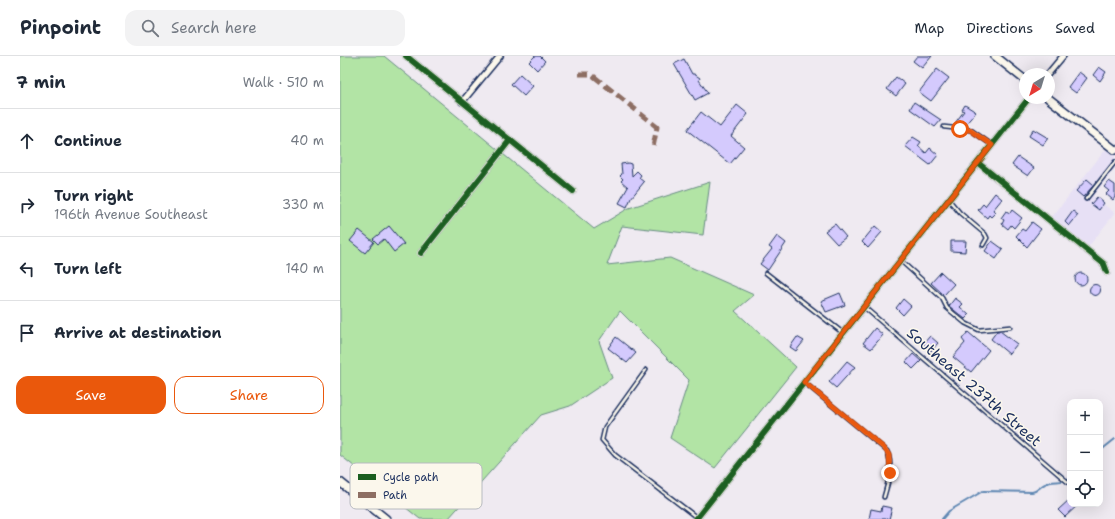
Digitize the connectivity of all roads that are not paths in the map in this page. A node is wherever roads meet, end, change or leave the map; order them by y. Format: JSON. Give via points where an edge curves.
{"nodes":[{"id":1,"x":406,"y":56,"type":"edge"},
{"id":2,"x":500,"y":56,"type":"edge"},
{"id":3,"x":995,"y":56,"type":"edge"},
{"id":4,"x":1063,"y":56,"type":"edge"},
{"id":5,"x":1053,"y":68,"type":"edge"},
{"id":6,"x":1019,"y":75,"type":"edge"},
{"id":7,"x":462,"y":102,"type":"junction"},
{"id":8,"x":1055,"y":103,"type":"edge"},
{"id":9,"x":1024,"y":104,"type":"edge"},
{"id":10,"x":944,"y":127,"type":"dead end"},
{"id":11,"x":510,"y":140,"type":"junction"},
{"id":12,"x":992,"y":145,"type":"junction"},
{"id":13,"x":1115,"y":150,"type":"edge"},
{"id":14,"x":1115,"y":162,"type":"edge"},
{"id":15,"x":978,"y":163,"type":"junction"},
{"id":16,"x":573,"y":191,"type":"dead end"},
{"id":17,"x":949,"y":199,"type":"junction"},
{"id":18,"x":1086,"y":199,"type":"dead end"},
{"id":19,"x":983,"y":245,"type":"dead end"},
{"id":20,"x":421,"y":252,"type":"dead end"},
{"id":21,"x":900,"y":261,"type":"junction"},
{"id":22,"x":1107,"y":272,"type":"dead end"},
{"id":23,"x":766,"y":273,"type":"dead end"},
{"id":24,"x":864,"y":307,"type":"junction"},
{"id":25,"x":1010,"y":327,"type":"dead end"},
{"id":26,"x":843,"y":333,"type":"junction"},
{"id":27,"x":646,"y":370,"type":"dead end"},
{"id":28,"x":804,"y":382,"type":"junction"},
{"id":29,"x":1067,"y":481,"type":"edge"},
{"id":30,"x":340,"y":482,"type":"edge"},
{"id":31,"x":350,"y":490,"type":"edge"},
{"id":32,"x":884,"y":497,"type":"dead end"},
{"id":33,"x":374,"y":509,"type":"edge"},
{"id":34,"x":696,"y":518,"type":"edge"},
{"id":35,"x":386,"y":519,"type":"edge"}],
"edges":[{"from":1,"to":7,"type":"street"},
{"from":2,"to":7,"type":"street"},
{"from":3,"to":6,"type":"main road"},
{"from":4,"to":5,"type":"street"},
{"from":7,"to":11,"type":"street"},
{"from":8,"to":13,"type":"main road"},
{"from":9,"to":12,"type":"street"},
{"from":10,"to":12,"type":"lane","via":[[970,130]]},
{"from":11,"to":16,"type":"street"},
{"from":11,"to":20,"type":"street"},
{"from":12,"to":15,"type":"street"},
{"from":14,"to":18,"type":"lane"},
{"from":15,"to":17,"type":"street"},
{"from":15,"to":22,"type":"street","via":[[1104,264]]},
{"from":17,"to":19,"type":"lane","via":[[987,238]]},
{"from":17,"to":21,"type":"street"},
{"from":21,"to":24,"type":"street"},
{"from":21,"to":25,"type":"lane","via":[[942,298],[948,308],[965,323],[979,330]]},
{"from":23,"to":26,"type":"lane"},
{"from":24,"to":26,"type":"street"},
{"from":24,"to":29,"type":"lane","name":"Southeast 237th Street"},
{"from":26,"to":28,"type":"street"},
{"from":27,"to":34,"type":"lane","via":[[604,427],[602,440],[615,455]]},
{"from":28,"to":32,"type":"lane","via":[[887,451],[890,473]]},
{"from":28,"to":34,"type":"street"},
{"from":30,"to":31,"type":"main road"},
{"from":33,"to":35,"type":"main road"}]}
